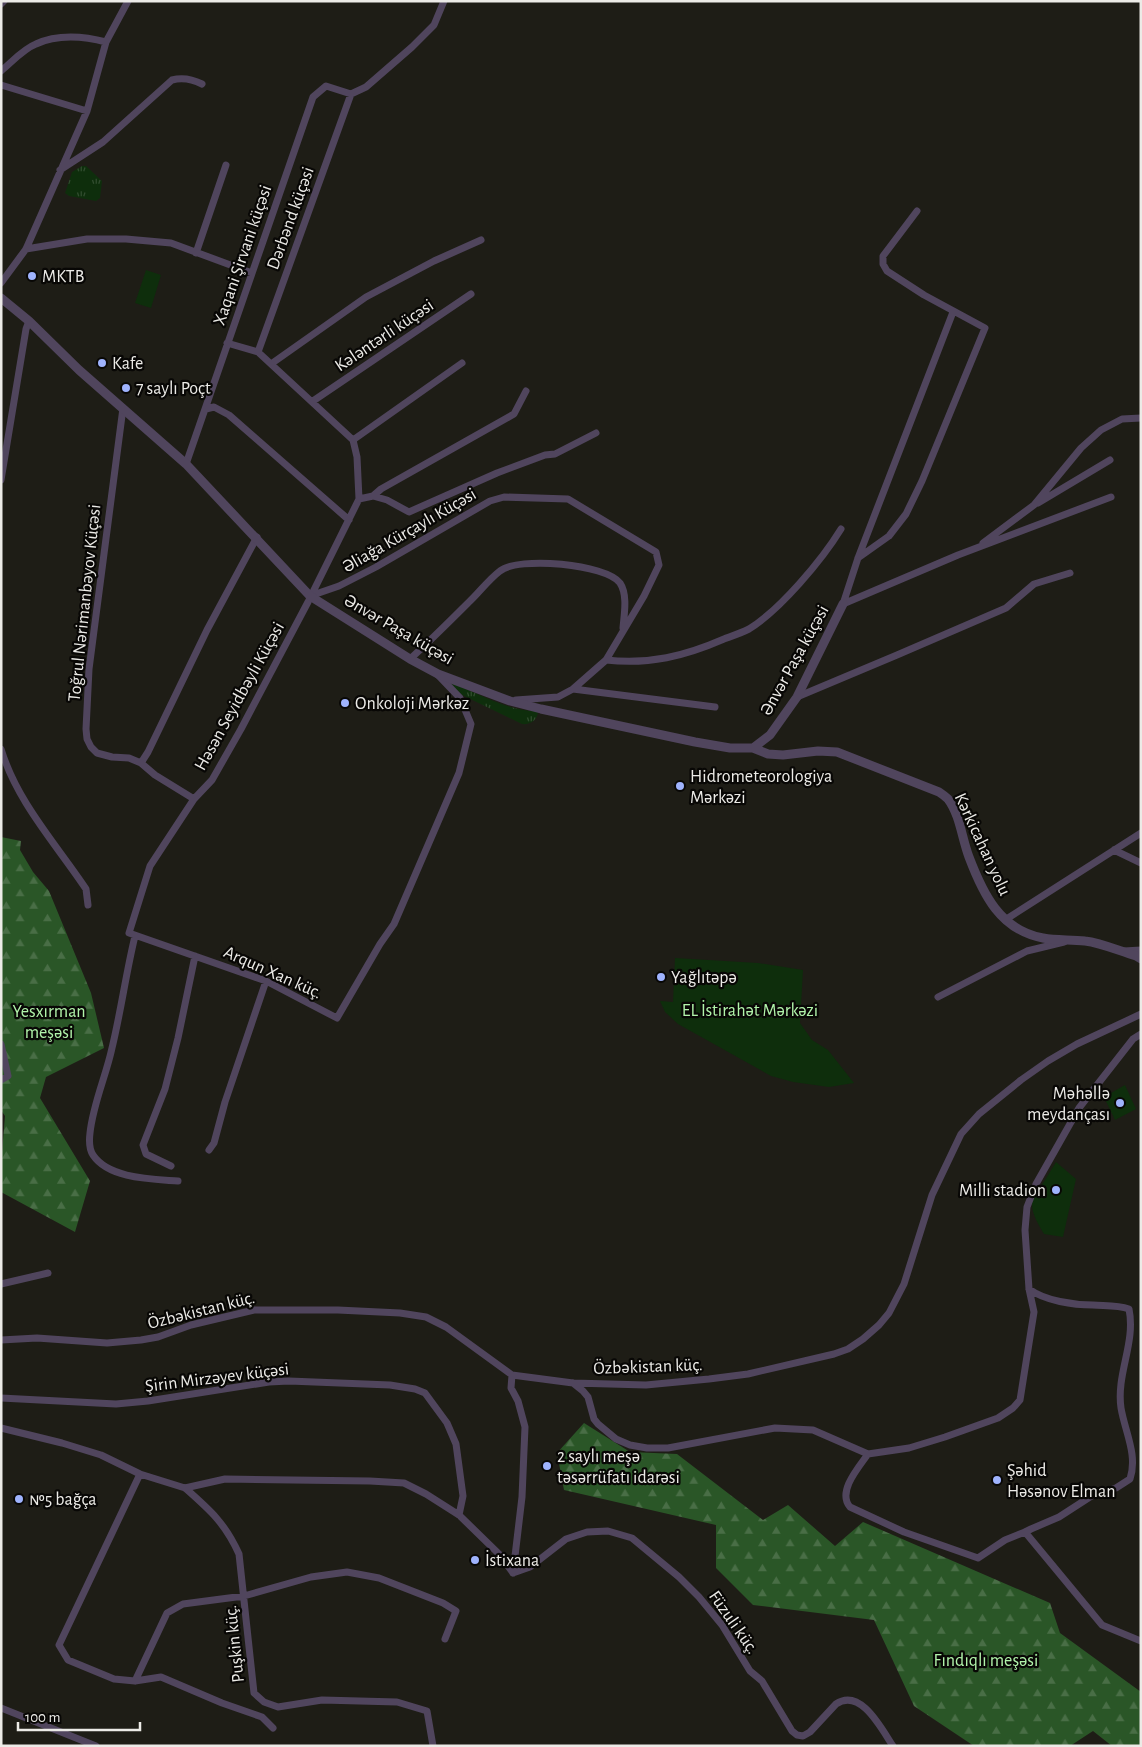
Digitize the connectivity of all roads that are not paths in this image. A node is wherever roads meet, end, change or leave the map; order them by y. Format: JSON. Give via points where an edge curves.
{"nodes":[{"id":1,"x":4,"y":1,"type":"edge"},
{"id":2,"x":128,"y":1,"type":"edge"},
{"id":3,"x":444,"y":1,"type":"edge"},
{"id":4,"x":1,"y":4,"type":"edge"},
{"id":5,"x":106,"y":42,"type":"junction"},
{"id":6,"x":1,"y":71,"type":"edge"},
{"id":7,"x":1,"y":84,"type":"edge"},
{"id":8,"x":202,"y":84,"type":"dead end"},
{"id":9,"x":351,"y":94,"type":"junction"},
{"id":10,"x":87,"y":111,"type":"junction"},
{"id":11,"x":226,"y":165,"type":"dead end"},
{"id":12,"x":60,"y":171,"type":"junction"},
{"id":13,"x":917,"y":211,"type":"dead end"},
{"id":14,"x":481,"y":240,"type":"dead end"},
{"id":15,"x":26,"y":249,"type":"junction"},
{"id":16,"x":196,"y":253,"type":"junction"},
{"id":17,"x":252,"y":273,"type":"junction"},
{"id":18,"x":1,"y":283,"type":"edge"},
{"id":19,"x":471,"y":294,"type":"dead end"},
{"id":20,"x":1,"y":298,"type":"edge"},
{"id":21,"x":953,"y":312,"type":"junction"},
{"id":22,"x":29,"y":321,"type":"junction"},
{"id":23,"x":228,"y":344,"type":"junction"},
{"id":24,"x":258,"y":352,"type":"junction"},
{"id":25,"x":462,"y":363,"type":"dead end"},
{"id":26,"x":271,"y":364,"type":"junction"},
{"id":27,"x":526,"y":391,"type":"dead end"},
{"id":28,"x":313,"y":401,"type":"junction"},
{"id":29,"x":123,"y":408,"type":"junction"},
{"id":30,"x":206,"y":409,"type":"junction"},
{"id":31,"x":1141,"y":418,"type":"edge"},
{"id":32,"x":596,"y":433,"type":"dead end"},
{"id":33,"x":353,"y":440,"type":"junction"},
{"id":34,"x":1110,"y":460,"type":"dead end"},
{"id":35,"x":186,"y":464,"type":"junction"},
{"id":36,"x":1,"y":480,"type":"edge"},
{"id":37,"x":373,"y":496,"type":"junction"},
{"id":38,"x":1111,"y":497,"type":"dead end"},
{"id":39,"x":359,"y":499,"type":"junction"},
{"id":40,"x":1034,"y":505,"type":"junction"},
{"id":41,"x":349,"y":520,"type":"junction"},
{"id":42,"x":841,"y":529,"type":"dead end"},
{"id":43,"x":257,"y":537,"type":"junction"},
{"id":44,"x":976,"y":548,"type":"junction"},
{"id":45,"x":858,"y":558,"type":"junction"},
{"id":46,"x":1070,"y":573,"type":"dead end"},
{"id":47,"x":310,"y":596,"type":"junction"},
{"id":48,"x":843,"y":604,"type":"junction"},
{"id":49,"x":623,"y":630,"type":"junction"},
{"id":50,"x":410,"y":659,"type":"junction"},
{"id":51,"x":606,"y":660,"type":"junction"},
{"id":52,"x":438,"y":674,"type":"junction"},
{"id":53,"x":573,"y":689,"type":"junction"},
{"id":54,"x":797,"y":696,"type":"junction"},
{"id":55,"x":510,"y":701,"type":"junction"},
{"id":56,"x":715,"y":707,"type":"dead end"},
{"id":57,"x":753,"y":748,"type":"junction"},
{"id":58,"x":1,"y":749,"type":"edge"},
{"id":59,"x":141,"y":762,"type":"junction"},
{"id":60,"x":194,"y":799,"type":"junction"},
{"id":61,"x":1141,"y":833,"type":"edge"},
{"id":62,"x":1114,"y":850,"type":"junction"},
{"id":63,"x":1141,"y":863,"type":"edge"},
{"id":64,"x":88,"y":905,"type":"dead end"},
{"id":65,"x":1005,"y":920,"type":"junction"},
{"id":66,"x":135,"y":936,"type":"junction"},
{"id":67,"x":1069,"y":941,"type":"junction"},
{"id":68,"x":1141,"y":950,"type":"edge"},
{"id":69,"x":1120,"y":951,"type":"junction"},
{"id":70,"x":195,"y":956,"type":"junction"},
{"id":71,"x":1141,"y":959,"type":"edge"},
{"id":72,"x":266,"y":981,"type":"junction"},
{"id":73,"x":938,"y":997,"type":"dead end"},
{"id":74,"x":1141,"y":1014,"type":"edge"},
{"id":75,"x":1141,"y":1034,"type":"edge"},
{"id":76,"x":1,"y":1044,"type":"edge"},
{"id":77,"x":1,"y":1080,"type":"edge"},
{"id":78,"x":209,"y":1150,"type":"dead end"},
{"id":79,"x":171,"y":1166,"type":"dead end"},
{"id":80,"x":178,"y":1180,"type":"dead end"},
{"id":81,"x":48,"y":1273,"type":"dead end"},
{"id":82,"x":1,"y":1284,"type":"edge"},
{"id":83,"x":1029,"y":1289,"type":"junction"},
{"id":84,"x":1,"y":1340,"type":"edge"},
{"id":85,"x":512,"y":1375,"type":"junction"},
{"id":86,"x":573,"y":1383,"type":"junction"},
{"id":87,"x":1,"y":1398,"type":"edge"},
{"id":88,"x":1,"y":1428,"type":"edge"},
{"id":89,"x":868,"y":1454,"type":"junction"},
{"id":90,"x":140,"y":1474,"type":"junction"},
{"id":91,"x":185,"y":1488,"type":"junction"},
{"id":92,"x":459,"y":1515,"type":"junction"},
{"id":93,"x":1026,"y":1532,"type":"junction"},
{"id":94,"x":514,"y":1573,"type":"junction"},
{"id":95,"x":244,"y":1596,"type":"junction"},
{"id":96,"x":445,"y":1639,"type":"dead end"},
{"id":97,"x":1141,"y":1641,"type":"edge"},
{"id":98,"x":135,"y":1681,"type":"junction"},
{"id":99,"x":3,"y":1710,"type":"edge"},
{"id":100,"x":273,"y":1728,"type":"dead end"},
{"id":101,"x":96,"y":1746,"type":"edge"},
{"id":102,"x":433,"y":1746,"type":"edge"},
{"id":103,"x":893,"y":1746,"type":"edge"}],
"edges":[{"from":1,"to":4,"type":"street"},
{"from":2,"to":5,"type":"street"},
{"from":3,"to":9,"type":"street","via":[[434,25],[412,47],[366,88]]},
{"from":5,"to":6,"type":"street","via":[[53,38],[35,44]]},
{"from":5,"to":10,"type":"street"},
{"from":7,"to":10,"type":"street"},
{"from":8,"to":12,"type":"street","via":[[192,79],[172,80],[103,142]]},
{"from":9,"to":17,"type":"street","name":"Xaqani Şirvani küçəsi","via":[[326,86],[313,97]]},
{"from":9,"to":24,"type":"street","name":"Dərbənd küçəsi"},
{"from":10,"to":12,"type":"street"},
{"from":11,"to":16,"type":"street"},
{"from":12,"to":15,"type":"street"},
{"from":13,"to":21,"type":"street","via":[[883,256],[883,264],[887,271]]},
{"from":14,"to":26,"type":"street","via":[[366,298]]},
{"from":15,"to":16,"type":"street","via":[[87,239],[126,239],[171,243]]},
{"from":15,"to":18,"type":"street"},
{"from":16,"to":17,"type":"street"},
{"from":17,"to":23,"type":"street","name":"Xaqani Şirvani küçəsi"},
{"from":19,"to":28,"type":"street","name":"Kələntərli küçəsi"},
{"from":20,"to":22,"type":"street","name":"Ənvər Paşa küçəsi"},
{"from":21,"to":45,"type":"street"},
{"from":21,"to":45,"type":"street","via":[[985,328],[906,514],[889,536]]},
{"from":22,"to":29,"type":"street","name":"Ənvər Paşa küçəsi"},
{"from":22,"to":36,"type":"street"},
{"from":23,"to":24,"type":"street"},
{"from":23,"to":30,"type":"street","name":"Xaqani Şirvani küçəsi"},
{"from":24,"to":26,"type":"street"},
{"from":25,"to":33,"type":"street"},
{"from":26,"to":28,"type":"street"},
{"from":27,"to":37,"type":"street","via":[[514,414]]},
{"from":28,"to":33,"type":"street"},
{"from":29,"to":35,"type":"street","name":"Ənvər Paşa küçəsi"},
{"from":29,"to":59,"type":"street","name":"Toğrul Nərimanbəyov Küçəsi","via":[[89,668],[86,729],[87,739],[97,753]]},
{"from":30,"to":35,"type":"street","name":"Xaqani Şirvani küçəsi"},
{"from":30,"to":41,"type":"street","via":[[214,407],[230,415]]},
{"from":31,"to":40,"type":"street","via":[[1122,419],[1101,430],[1081,448]]},
{"from":32,"to":37,"type":"street","via":[[555,454],[497,473],[409,512]]},
{"from":33,"to":39,"type":"street"},
{"from":34,"to":40,"type":"street"},
{"from":35,"to":43,"type":"street","name":"Ənvər Paşa küçəsi"},
{"from":37,"to":39,"type":"street"},
{"from":38,"to":44,"type":"street"},
{"from":39,"to":41,"type":"street","name":"Həsən Seyidbəyli Küçəsi"},
{"from":40,"to":44,"type":"street"},
{"from":41,"to":47,"type":"street","name":"Həsən Seyidbəyli Küçəsi"},
{"from":42,"to":51,"type":"street","via":[[785,599],[748,629],[682,656],[642,662]]},
{"from":43,"to":47,"type":"street","name":"Ənvər Paşa küçəsi"},
{"from":43,"to":59,"type":"street"},
{"from":44,"to":48,"type":"street"},
{"from":45,"to":48,"type":"street"},
{"from":46,"to":54,"type":"street","via":[[1034,584],[1006,608]]},
{"from":47,"to":49,"type":"street","name":"Əliağa Kürçaylı Küçəsi","via":[[339,586],[490,501],[504,497],[568,499],[656,552],[659,565]]},
{"from":47,"to":50,"type":"street","name":"Ənvər Paşa küçəsi"},
{"from":47,"to":60,"type":"street","name":"Həsən Seyidbəyli Küçəsi","via":[[212,780]]},
{"from":48,"to":54,"type":"street","name":"Ənvər Paşa küçəsi"},
{"from":49,"to":50,"type":"street","via":[[624,591],[614,578],[588,568],[522,564],[501,570]]},
{"from":49,"to":51,"type":"street","name":"Əliağa Kürçaylı Küçəsi"},
{"from":50,"to":52,"type":"street","name":"Ənvər Paşa küçəsi"},
{"from":51,"to":53,"type":"street","name":"Əliağa Kürçaylı Küçəsi"},
{"from":52,"to":55,"type":"street","name":"Ənvər Paşa küçəsi"},
{"from":52,"to":72,"type":"street","name":"Arqun Xan küç.","via":[[460,698],[471,724],[459,773],[394,924],[337,1018]]},
{"from":53,"to":55,"type":"street","via":[[558,696]]},
{"from":53,"to":56,"type":"street"},
{"from":54,"to":57,"type":"street","name":"Ənvər Paşa küçəsi","via":[[770,735]]},
{"from":55,"to":57,"type":"street","name":"Ənvər Paşa küçəsi","via":[[695,742]]},
{"from":57,"to":65,"type":"street","name":"Kərkicahan yolu","via":[[768,754],[784,755],[818,750],[837,752],[939,792],[948,800],[955,814],[976,876]]},
{"from":58,"to":64,"type":"street","via":[[12,779],[86,889]]},
{"from":59,"to":60,"type":"street","name":"Toğrul Nərimanbəyov Küçəsi","via":[[155,775]]},
{"from":60,"to":66,"type":"street","name":"Həsən Seyidbəyli Küçəsi","via":[[150,866],[129,933]]},
{"from":61,"to":62,"type":"street"},
{"from":62,"to":63,"type":"street"},
{"from":62,"to":65,"type":"street"},
{"from":65,"to":67,"type":"street","name":"Kərkicahan yolu","via":[[1018,930],[1042,938]]},
{"from":66,"to":70,"type":"street"},
{"from":66,"to":80,"type":"street","via":[[89,1148],[98,1162],[114,1172],[149,1179]]},
{"from":67,"to":69,"type":"street","name":"Kərkicahan yolu","via":[[1097,943]]},
{"from":67,"to":73,"type":"street","via":[[1027,950]]},
{"from":68,"to":69,"type":"street"},
{"from":69,"to":71,"type":"street","name":"Kərkicahan yolu"},
{"from":70,"to":72,"type":"street","name":"Arqun Xan küç."},
{"from":70,"to":79,"type":"street","via":[[165,1090],[143,1145],[146,1154]]},
{"from":72,"to":78,"type":"street","via":[[214,1143]]},
{"from":74,"to":86,"type":"street","name":"Özbəkistan küç.","via":[[1048,1061],[979,1114],[961,1134],[932,1195],[904,1284],[889,1313],[848,1349],[728,1377],[646,1384]]},
{"from":75,"to":83,"type":"street","via":[[1133,1039],[1079,1108],[1036,1184],[1027,1207],[1024,1230]]},
{"from":76,"to":77,"type":"street","via":[[8,1076]]},
{"from":81,"to":82,"type":"street"},
{"from":83,"to":89,"type":"street","via":[[1034,1312],[1020,1400],[1013,1408],[998,1418],[945,1437],[909,1448]]},
{"from":83,"to":93,"type":"street","via":[[1037,1295],[1075,1304],[1129,1309],[1131,1336],[1120,1395],[1134,1467],[1130,1479],[1116,1488],[1093,1495],[1059,1517]]},
{"from":84,"to":85,"type":"street","name":"Özbəkistan küç.","via":[[37,1338],[107,1343],[141,1340],[254,1310],[400,1313],[435,1321]]},
{"from":85,"to":86,"type":"street","name":"Özbəkistan küç."},
{"from":85,"to":94,"type":"street","via":[[511,1388],[526,1427]]},
{"from":86,"to":89,"type":"street","via":[[588,1396],[598,1424],[616,1439],[630,1445],[668,1448],[776,1428],[813,1430]]},
{"from":87,"to":92,"type":"street","name":"Şirin Mirzəyev küçəsi","via":[[116,1404],[289,1381],[415,1389],[434,1404],[456,1444],[463,1496]]},
{"from":88,"to":90,"type":"street","via":[[101,1455]]},
{"from":89,"to":93,"type":"street","via":[[856,1470],[845,1495],[845,1502],[861,1513],[978,1558],[1004,1540]]},
{"from":90,"to":91,"type":"street"},
{"from":90,"to":98,"type":"street","via":[[59,1645],[68,1660],[114,1680]]},
{"from":91,"to":92,"type":"street","via":[[225,1479],[404,1483]]},
{"from":91,"to":95,"type":"street","name":"Puşkin küç.","via":[[221,1522],[229,1534],[239,1554]]},
{"from":92,"to":94,"type":"street"},
{"from":93,"to":97,"type":"street","via":[[1102,1625]]},
{"from":94,"to":103,"type":"street","name":"Füzuli küç.","via":[[530,1567],[566,1539],[587,1532],[608,1531],[632,1538],[699,1597],[722,1625],[750,1671],[762,1681],[797,1735],[810,1732],[836,1704],[846,1700],[873,1714]]},
{"from":95,"to":96,"type":"street","via":[[311,1577],[347,1572],[379,1578],[456,1611]]},
{"from":95,"to":98,"type":"street","via":[[183,1604],[167,1613]]},
{"from":95,"to":102,"type":"street","name":"Puşkin küç.","via":[[254,1693],[264,1702],[278,1707],[322,1700],[398,1702],[428,1711]]},
{"from":98,"to":100,"type":"street","via":[[160,1677],[262,1717]]},
{"from":99,"to":101,"type":"street"}]}
